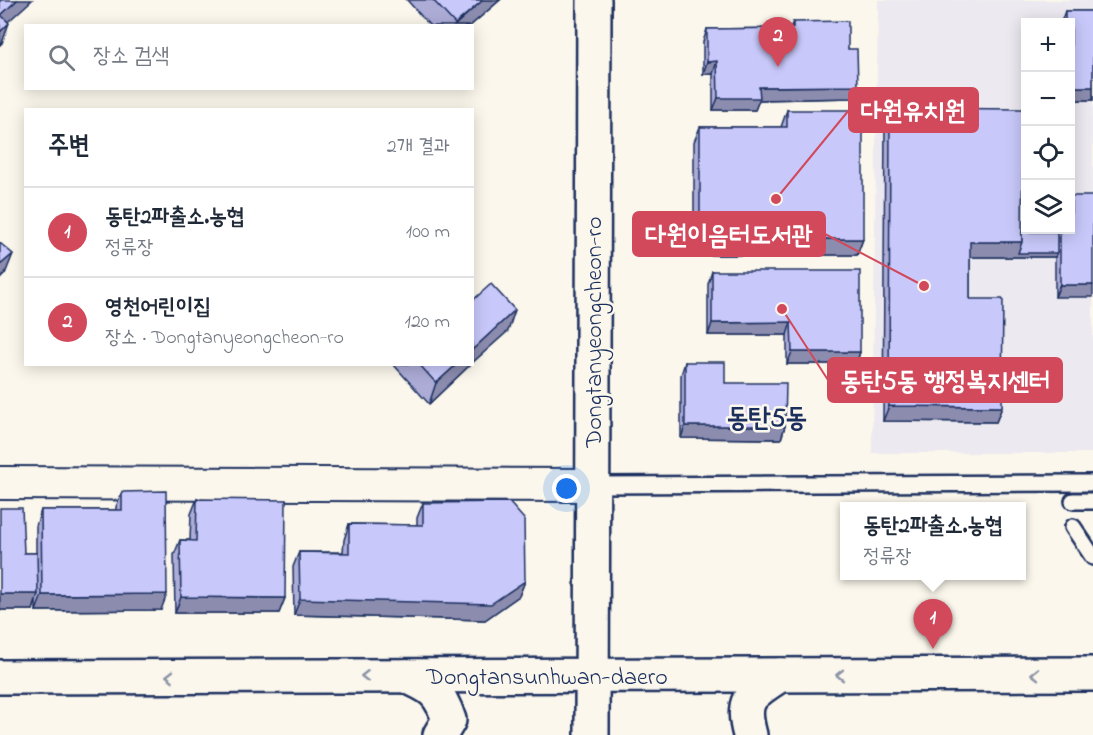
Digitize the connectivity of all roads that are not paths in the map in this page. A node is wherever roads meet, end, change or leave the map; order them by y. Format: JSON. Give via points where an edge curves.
{"nodes":[{"id":1,"x":594,"y":0,"type":"edge"},
{"id":2,"x":0,"y":483,"type":"edge"},
{"id":3,"x":1093,"y":483,"type":"edge"},
{"id":4,"x":592,"y":485,"type":"junction"},
{"id":5,"x":1073,"y":501,"type":"dead end"},
{"id":6,"x":1093,"y":501,"type":"edge"},
{"id":7,"x":1073,"y":527,"type":"dead end"},
{"id":8,"x":1093,"y":557,"type":"edge"},
{"id":9,"x":1093,"y":674,"type":"edge"},
{"id":10,"x":592,"y":675,"type":"junction"},
{"id":11,"x":780,"y":675,"type":"junction"},
{"id":12,"x":406,"y":676,"type":"junction"},
{"id":13,"x":0,"y":677,"type":"edge"},
{"id":14,"x":440,"y":735,"type":"edge"},
{"id":15,"x":592,"y":735,"type":"edge"},
{"id":16,"x":750,"y":735,"type":"edge"}],
"edges":[{"from":1,"to":4,"type":"street","name":"Dongtanyeongcheon-ro"},
{"from":2,"to":4,"type":"street"},
{"from":3,"to":4,"type":"lane"},
{"from":4,"to":10,"type":"street","name":"Dongtanyeongcheon-ro"},
{"from":5,"to":6,"type":"lane"},
{"from":7,"to":8,"type":"lane"},
{"from":9,"to":11,"type":"street","name":"Dongtansunhwan-daero","one_way":true},
{"from":10,"to":11,"type":"street","name":"Dongtansunhwan-daero"},
{"from":10,"to":12,"type":"street","name":"Dongtansunhwan-daero"},
{"from":10,"to":15,"type":"street","name":"Dongtanyeongcheon-ro"},
{"from":11,"to":16,"type":"street","via":[[752,694],[745,715]]},
{"from":12,"to":13,"type":"street","name":"Dongtansunhwan-daero","one_way":true},
{"from":12,"to":14,"type":"street","via":[[426,684],[442,699],[448,720]]}]}
